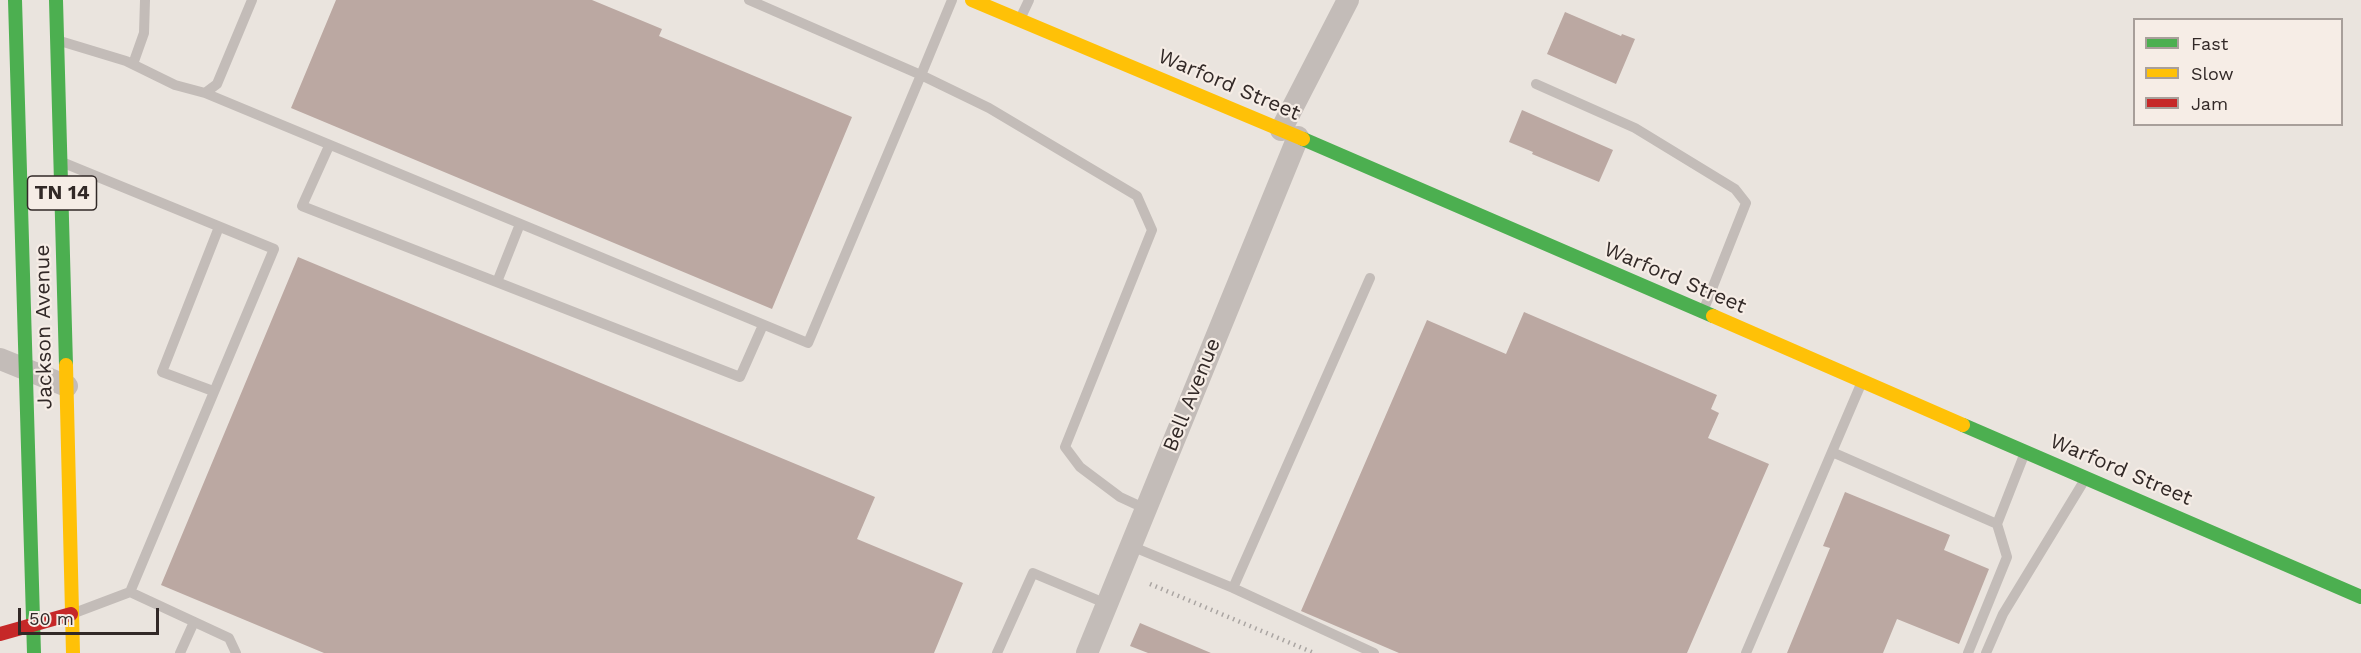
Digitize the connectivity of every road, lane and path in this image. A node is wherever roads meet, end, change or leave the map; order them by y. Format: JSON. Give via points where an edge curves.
{"nodes":[{"id":1,"x":15,"y":0,"type":"edge"},
{"id":2,"x":56,"y":0,"type":"edge"},
{"id":3,"x":146,"y":0,"type":"edge"},
{"id":4,"x":252,"y":0,"type":"edge"},
{"id":5,"x":749,"y":0,"type":"edge"},
{"id":6,"x":952,"y":0,"type":"edge"},
{"id":7,"x":972,"y":0,"type":"edge"},
{"id":8,"x":1029,"y":0,"type":"edge"},
{"id":9,"x":1348,"y":0,"type":"edge"},
{"id":10,"x":1020,"y":20,"type":"junction"},
{"id":11,"x":57,"y":40,"type":"junction"},
{"id":12,"x":133,"y":64,"type":"junction"},
{"id":13,"x":921,"y":75,"type":"junction"},
{"id":14,"x":1536,"y":84,"type":"dead end"},
{"id":15,"x":205,"y":93,"type":"junction"},
{"id":16,"x":1289,"y":134,"type":"junction"},
{"id":17,"x":329,"y":146,"type":"junction"},
{"id":18,"x":61,"y":162,"type":"junction"},
{"id":19,"x":520,"y":224,"type":"junction"},
{"id":20,"x":219,"y":227,"type":"junction"},
{"id":21,"x":1370,"y":278,"type":"dead end"},
{"id":22,"x":496,"y":282,"type":"junction"},
{"id":23,"x":1702,"y":312,"type":"junction"},
{"id":24,"x":763,"y":325,"type":"junction"},
{"id":25,"x":0,"y":359,"type":"edge"},
{"id":26,"x":26,"y":369,"type":"junction"},
{"id":27,"x":1862,"y":381,"type":"junction"},
{"id":28,"x":67,"y":386,"type":"junction"},
{"id":29,"x":213,"y":391,"type":"junction"},
{"id":30,"x":1832,"y":452,"type":"junction"},
{"id":31,"x":2025,"y":452,"type":"junction"},
{"id":32,"x":2086,"y":478,"type":"junction"},
{"id":33,"x":1146,"y":509,"type":"junction"},
{"id":34,"x":1997,"y":524,"type":"junction"},
{"id":35,"x":1131,"y":546,"type":"junction"},
{"id":36,"x":1233,"y":588,"type":"junction"},
{"id":37,"x":130,"y":592,"type":"junction"},
{"id":38,"x":2361,"y":597,"type":"edge"},
{"id":39,"x":1107,"y":604,"type":"junction"},
{"id":40,"x":71,"y":614,"type":"junction"},
{"id":41,"x":194,"y":622,"type":"junction"},
{"id":42,"x":33,"y":625,"type":"junction"},
{"id":43,"x":0,"y":634,"type":"edge"},
{"id":44,"x":34,"y":653,"type":"edge"},
{"id":45,"x":73,"y":653,"type":"edge"},
{"id":46,"x":180,"y":653,"type":"edge"},
{"id":47,"x":236,"y":653,"type":"edge"},
{"id":48,"x":997,"y":653,"type":"edge"},
{"id":49,"x":1087,"y":653,"type":"edge"},
{"id":50,"x":1374,"y":653,"type":"edge"},
{"id":51,"x":1746,"y":653,"type":"edge"},
{"id":52,"x":1968,"y":653,"type":"edge"},
{"id":53,"x":1986,"y":653,"type":"edge"}],
"edges":[{"from":1,"to":26,"type":"main road","name":"Jackson Avenue","number":"TN 14"},
{"from":2,"to":11,"type":"main road","name":"Jackson Avenue","number":"TN 14"},
{"from":3,"to":12,"type":"lane","via":[[144,33]]},
{"from":4,"to":15,"type":"lane","via":[[217,84]]},
{"from":5,"to":13,"type":"lane"},
{"from":6,"to":13,"type":"lane"},
{"from":7,"to":10,"type":"main road","name":"Warford Street"},
{"from":8,"to":10,"type":"lane"},
{"from":9,"to":16,"type":"street","name":"Bell Avenue"},
{"from":10,"to":16,"type":"main road","name":"Warford Street"},
{"from":11,"to":12,"type":"lane"},
{"from":11,"to":18,"type":"main road","name":"Jackson Avenue","number":"TN 14"},
{"from":12,"to":15,"type":"lane","via":[[175,85]]},
{"from":13,"to":24,"type":"lane","via":[[808,343]]},
{"from":13,"to":33,"type":"lane","via":[[989,108],[1137,196],[1152,230],[1065,447],[1080,467],[1120,497]]},
{"from":14,"to":23,"type":"lane","via":[[1635,128],[1735,189],[1746,202]]},
{"from":15,"to":17,"type":"lane"},
{"from":16,"to":23,"type":"main road","name":"Warford Street"},
{"from":16,"to":33,"type":"street","name":"Bell Avenue"},
{"from":17,"to":19,"type":"lane"},
{"from":17,"to":22,"type":"lane","via":[[302,206]]},
{"from":18,"to":20,"type":"lane"},
{"from":18,"to":28,"type":"main road","name":"Jackson Avenue","number":"TN 14"},
{"from":19,"to":22,"type":"lane"},
{"from":19,"to":24,"type":"lane"},
{"from":20,"to":29,"type":"lane","via":[[162,372]]},
{"from":20,"to":29,"type":"lane","via":[[274,249]]},
{"from":21,"to":36,"type":"lane"},
{"from":22,"to":24,"type":"lane","via":[[740,377]]},
{"from":23,"to":27,"type":"main road","name":"Warford Street"},
{"from":25,"to":26,"type":"street"},
{"from":26,"to":28,"type":"street"},
{"from":26,"to":42,"type":"main road","name":"Jackson Avenue","number":"TN 14"},
{"from":27,"to":30,"type":"lane"},
{"from":27,"to":31,"type":"main road","name":"Warford Street"},
{"from":28,"to":40,"type":"main road","name":"Jackson Avenue","number":"TN 14"},
{"from":29,"to":37,"type":"lane"},
{"from":30,"to":34,"type":"lane"},
{"from":30,"to":51,"type":"lane"},
{"from":31,"to":32,"type":"main road","name":"Warford Street"},
{"from":31,"to":34,"type":"lane"},
{"from":32,"to":38,"type":"main road","name":"Warford Street"},
{"from":32,"to":53,"type":"lane","via":[[2003,614]]},
{"from":33,"to":35,"type":"street","name":"Bell Avenue"},
{"from":34,"to":52,"type":"lane","via":[[2007,557]]},
{"from":35,"to":36,"type":"lane"},
{"from":35,"to":39,"type":"street","name":"Bell Avenue"},
{"from":36,"to":50,"type":"lane"},
{"from":37,"to":40,"type":"lane"},
{"from":37,"to":41,"type":"lane"},
{"from":39,"to":48,"type":"lane","via":[[1033,573]]},
{"from":39,"to":49,"type":"street","name":"Bell Avenue"},
{"from":40,"to":42,"type":"main road"},
{"from":40,"to":45,"type":"main road","name":"Jackson Avenue","number":"TN 14"},
{"from":41,"to":46,"type":"lane"},
{"from":41,"to":47,"type":"lane","via":[[230,638]]},
{"from":42,"to":43,"type":"main road"},
{"from":42,"to":44,"type":"main road","name":"Jackson Avenue","number":"TN 14"}]}
